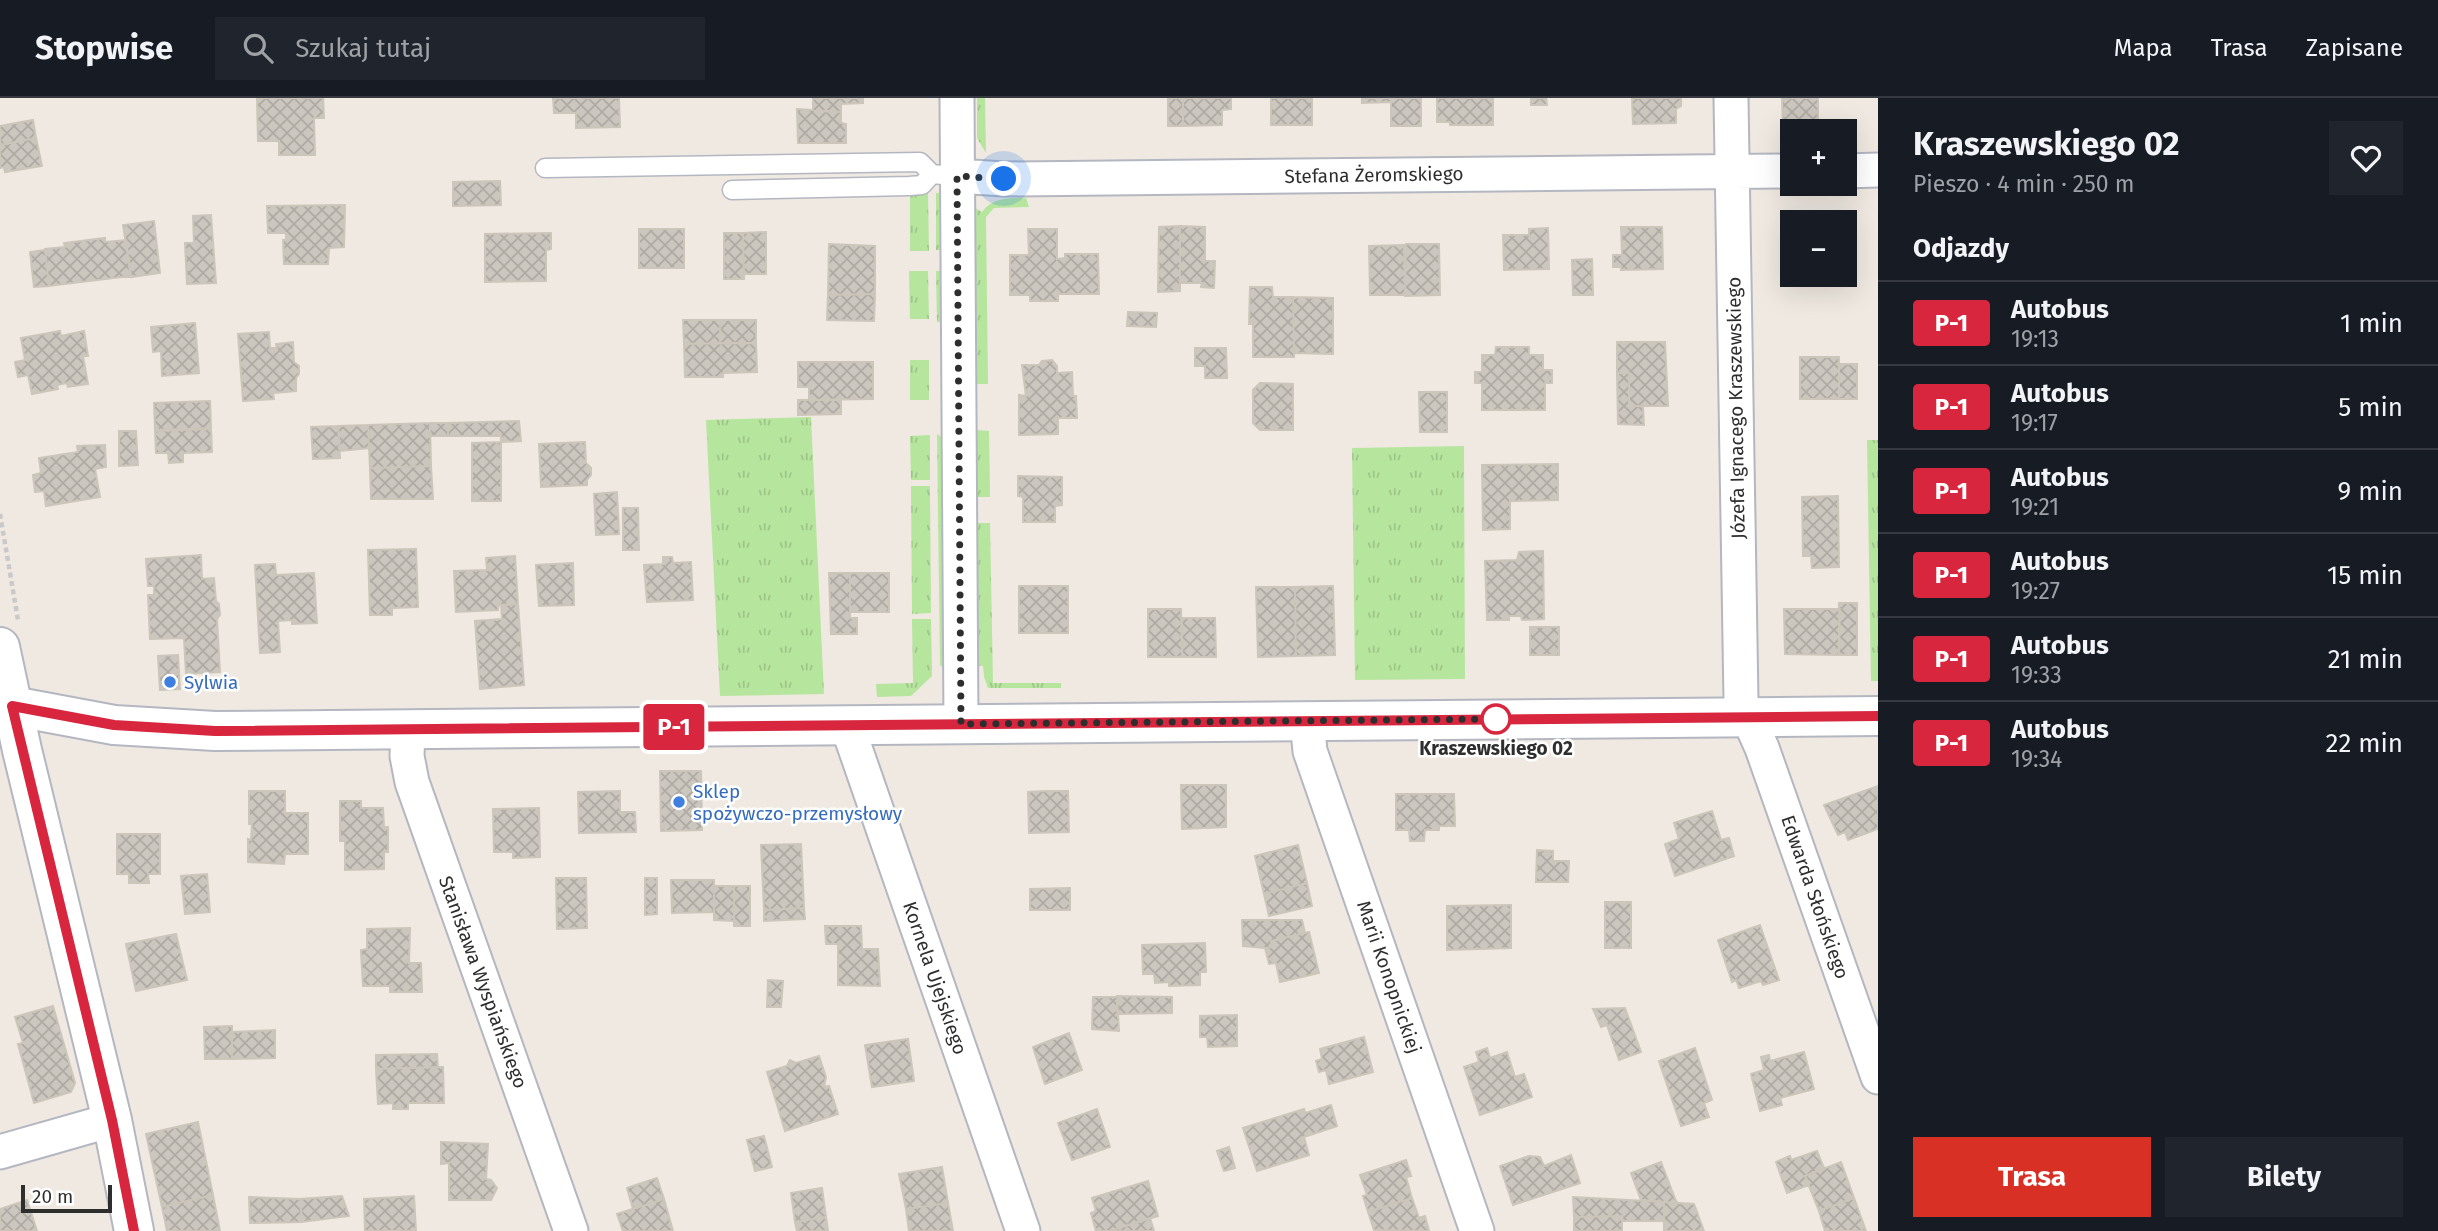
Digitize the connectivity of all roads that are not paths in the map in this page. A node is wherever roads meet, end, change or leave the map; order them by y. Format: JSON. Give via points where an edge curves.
{"nodes":[{"id":1,"x":957,"y":98,"type":"edge"},
{"id":2,"x":1731,"y":98,"type":"edge"},
{"id":3,"x":545,"y":168,"type":"dead end"},
{"id":4,"x":1878,"y":170,"type":"edge"},
{"id":5,"x":1780,"y":171,"type":"edge"},
{"id":6,"x":1857,"y":171,"type":"edge"},
{"id":7,"x":1732,"y":172,"type":"junction"},
{"id":8,"x":945,"y":175,"type":"junction"},
{"id":9,"x":732,"y":190,"type":"dead end"},
{"id":10,"x":9,"y":635,"type":"edge"},
{"id":11,"x":6,"y":704,"type":"edge"},
{"id":12,"x":1878,"y":716,"type":"edge"},
{"id":13,"x":1749,"y":717,"type":"junction"},
{"id":14,"x":1307,"y":721,"type":"junction"},
{"id":15,"x":961,"y":724,"type":"junction"},
{"id":16,"x":847,"y":725,"type":"junction"},
{"id":17,"x":408,"y":730,"type":"junction"},
{"id":18,"x":1878,"y":1077,"type":"edge"},
{"id":19,"x":112,"y":1120,"type":"junction"},
{"id":20,"x":0,"y":1152,"type":"edge"},
{"id":21,"x":134,"y":1231,"type":"edge"},
{"id":22,"x":571,"y":1231,"type":"edge"},
{"id":23,"x":1023,"y":1231,"type":"edge"},
{"id":24,"x":1477,"y":1231,"type":"edge"}],
"edges":[{"from":1,"to":8,"type":"street"},
{"from":2,"to":7,"type":"street","name":"Józefa Ignacego Kraszewskiego"},
{"from":3,"to":8,"type":"lane","via":[[920,162]]},
{"from":4,"to":6,"type":"street"},
{"from":5,"to":7,"type":"street","name":"Stefana Żeromskiego"},
{"from":7,"to":8,"type":"street","name":"Stefana Żeromskiego","via":[[1018,179]]},
{"from":7,"to":13,"type":"street","name":"Józefa Ignacego Kraszewskiego","via":[[1740,680],[1741,701]]},
{"from":8,"to":9,"type":"lane","via":[[909,186]]},
{"from":8,"to":15,"type":"street"},
{"from":10,"to":11,"type":"street"},
{"from":11,"to":17,"type":"street","via":[[150,729]]},
{"from":11,"to":19,"type":"street"},
{"from":12,"to":13,"type":"street"},
{"from":13,"to":14,"type":"street"},
{"from":13,"to":18,"type":"street","name":"Edwarda Słońskiego"},
{"from":14,"to":15,"type":"street"},
{"from":14,"to":24,"type":"street","name":"Marii Konopnickiej","via":[[1310,751]]},
{"from":15,"to":16,"type":"street"},
{"from":16,"to":17,"type":"street"},
{"from":16,"to":23,"type":"street","name":"Kornela Ujejskiego"},
{"from":17,"to":22,"type":"street","name":"Stanisława Wyspiańskiego","via":[[412,782]]},
{"from":19,"to":20,"type":"street"},
{"from":19,"to":21,"type":"street"}]}
